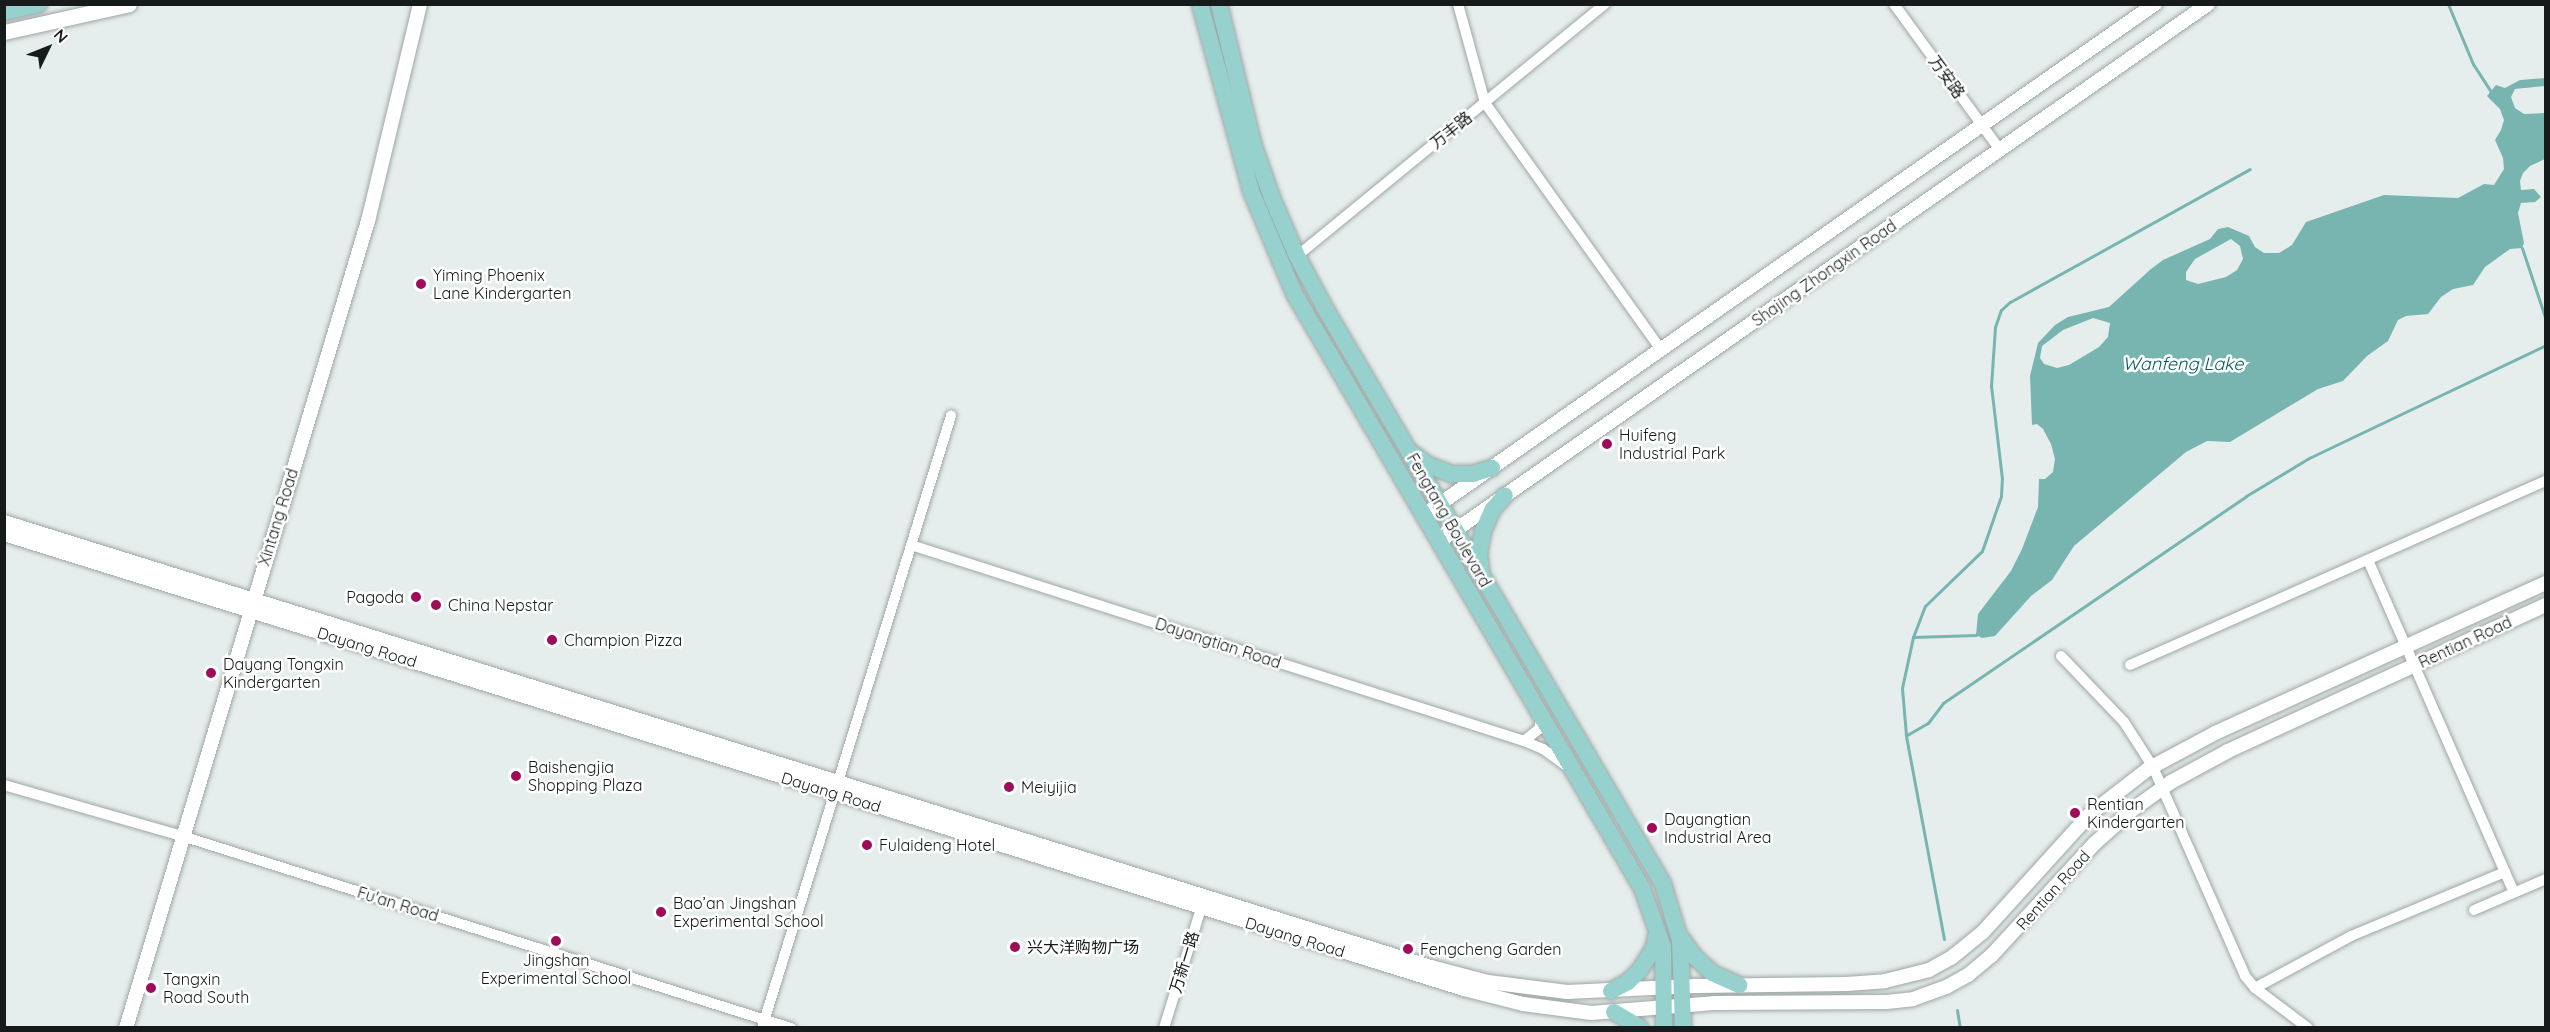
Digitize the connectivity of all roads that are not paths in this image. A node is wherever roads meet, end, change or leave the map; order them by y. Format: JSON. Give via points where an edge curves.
{"nodes":[{"id":1,"x":39,"y":4,"type":"edge"},
{"id":2,"x":129,"y":4,"type":"edge"},
{"id":3,"x":420,"y":4,"type":"edge"},
{"id":4,"x":1200,"y":4,"type":"edge"},
{"id":5,"x":1219,"y":4,"type":"edge"},
{"id":6,"x":1458,"y":4,"type":"edge"},
{"id":7,"x":1605,"y":4,"type":"edge"},
{"id":8,"x":1894,"y":4,"type":"edge"},
{"id":9,"x":2155,"y":4,"type":"edge"},
{"id":10,"x":2208,"y":4,"type":"edge"},
{"id":11,"x":4,"y":12,"type":"edge"},
{"id":12,"x":4,"y":32,"type":"edge"},
{"id":13,"x":1485,"y":103,"type":"junction"},
{"id":14,"x":1982,"y":125,"type":"junction"},
{"id":15,"x":2000,"y":150,"type":"junction"},
{"id":16,"x":1297,"y":256,"type":"junction"},
{"id":17,"x":1661,"y":350,"type":"junction"},
{"id":18,"x":951,"y":416,"type":"dead end"},
{"id":19,"x":1405,"y":444,"type":"junction"},
{"id":20,"x":1492,"y":468,"type":"junction"},
{"id":21,"x":2546,"y":481,"type":"edge"},
{"id":22,"x":1505,"y":495,"type":"junction"},
{"id":23,"x":1440,"y":504,"type":"junction"},
{"id":24,"x":1424,"y":515,"type":"junction"},
{"id":25,"x":4,"y":522,"type":"edge"},
{"id":26,"x":1456,"y":530,"type":"junction"},
{"id":27,"x":4,"y":534,"type":"edge"},
{"id":28,"x":1440,"y":542,"type":"junction"},
{"id":29,"x":911,"y":545,"type":"junction"},
{"id":30,"x":2367,"y":560,"type":"junction"},
{"id":31,"x":1483,"y":577,"type":"junction"},
{"id":32,"x":2546,"y":583,"type":"edge"},
{"id":33,"x":252,"y":605,"type":"junction"},
{"id":34,"x":2546,"y":605,"type":"edge"},
{"id":35,"x":2406,"y":646,"type":"junction"},
{"id":36,"x":2061,"y":656,"type":"dead end"},
{"id":37,"x":2130,"y":664,"type":"dead end"},
{"id":38,"x":2414,"y":666,"type":"junction"},
{"id":39,"x":1542,"y":716,"type":"junction"},
{"id":40,"x":1524,"y":741,"type":"junction"},
{"id":41,"x":2153,"y":766,"type":"junction"},
{"id":42,"x":1579,"y":778,"type":"junction"},
{"id":43,"x":4,"y":784,"type":"edge"},
{"id":44,"x":836,"y":787,"type":"junction"},
{"id":45,"x":2163,"y":787,"type":"junction"},
{"id":46,"x":182,"y":836,"type":"junction"},
{"id":47,"x":2505,"y":872,"type":"junction"},
{"id":48,"x":2546,"y":879,"type":"edge"},
{"id":49,"x":2513,"y":891,"type":"junction"},
{"id":50,"x":1203,"y":902,"type":"junction"},
{"id":51,"x":2474,"y":910,"type":"dead end"},
{"id":52,"x":1657,"y":923,"type":"junction"},
{"id":53,"x":1679,"y":934,"type":"junction"},
{"id":54,"x":1739,"y":985,"type":"junction"},
{"id":55,"x":1683,"y":986,"type":"junction"},
{"id":56,"x":1664,"y":988,"type":"junction"},
{"id":57,"x":2255,"y":988,"type":"junction"},
{"id":58,"x":1611,"y":991,"type":"junction"},
{"id":59,"x":1683,"y":1006,"type":"junction"},
{"id":60,"x":1664,"y":1008,"type":"junction"},
{"id":61,"x":1614,"y":1012,"type":"junction"},
{"id":62,"x":763,"y":1023,"type":"edge"},
{"id":63,"x":126,"y":1028,"type":"edge"},
{"id":64,"x":791,"y":1028,"type":"edge"},
{"id":65,"x":1164,"y":1028,"type":"edge"},
{"id":66,"x":1641,"y":1028,"type":"edge"},
{"id":67,"x":1664,"y":1028,"type":"edge"},
{"id":68,"x":1683,"y":1028,"type":"edge"},
{"id":69,"x":2308,"y":1028,"type":"edge"}],
"edges":[{"from":1,"to":11,"type":"main road"},
{"from":2,"to":12,"type":"main road"},
{"from":3,"to":33,"type":"street","name":"Xintang Road","via":[[368,220]]},
{"from":4,"to":24,"type":"main road","name":"Fengtang Boulevard","via":[[1242,165],[1275,253],[1306,316]]},
{"from":5,"to":16,"type":"main road","name":"Fengtang Boulevard","via":[[1253,144]]},
{"from":6,"to":13,"type":"street"},
{"from":7,"to":13,"type":"street","name":"万丰路"},
{"from":8,"to":14,"type":"street","name":"万安路"},
{"from":9,"to":14,"type":"street","name":"Shajing Zhongxin Road"},
{"from":10,"to":15,"type":"street","name":"Shajing Zhongxin Road"},
{"from":13,"to":16,"type":"street","name":"万丰路"},
{"from":13,"to":17,"type":"street"},
{"from":14,"to":15,"type":"street","name":"万安路"},
{"from":14,"to":17,"type":"street","name":"Shajing Zhongxin Road"},
{"from":15,"to":22,"type":"street","name":"Shajing Zhongxin Road"},
{"from":16,"to":19,"type":"main road","name":"Fengtang Boulevard"},
{"from":17,"to":20,"type":"street","name":"Shajing Zhongxin Road"},
{"from":18,"to":29,"type":"street"},
{"from":19,"to":20,"type":"main road","via":[[1422,460],[1444,472],[1466,475]]},
{"from":19,"to":23,"type":"main road","name":"Fengtang Boulevard"},
{"from":20,"to":23,"type":"street","name":"Shajing Zhongxin Road"},
{"from":21,"to":30,"type":"street"},
{"from":22,"to":26,"type":"street","name":"Shajing Zhongxin Road"},
{"from":22,"to":31,"type":"main road","via":[[1490,516],[1481,540],[1479,561]]},
{"from":23,"to":24,"type":"street","name":"Shajing Zhongxin Road"},
{"from":23,"to":26,"type":"main road","name":"Fengtang Boulevard"},
{"from":24,"to":28,"type":"main road","name":"Fengtang Boulevard"},
{"from":25,"to":33,"type":"street","name":"Dayang Road"},
{"from":26,"to":28,"type":"street","name":"Shajing Zhongxin Road"},
{"from":26,"to":31,"type":"main road","name":"Fengtang Boulevard"},
{"from":27,"to":33,"type":"street","name":"Dayang Road"},
{"from":28,"to":39,"type":"main road","name":"Fengtang Boulevard"},
{"from":29,"to":40,"type":"street","name":"Dayangtian Road"},
{"from":29,"to":44,"type":"street"},
{"from":30,"to":35,"type":"street"},
{"from":30,"to":37,"type":"street"},
{"from":31,"to":53,"type":"main road","name":"Fengtang Boulevard","via":[[1653,865]]},
{"from":32,"to":35,"type":"street","name":"Rentian Road"},
{"from":33,"to":44,"type":"street","name":"Dayang Road"},
{"from":33,"to":46,"type":"street","name":"Xintang Road"},
{"from":34,"to":38,"type":"street","name":"Rentian Road"},
{"from":35,"to":38,"type":"street"},
{"from":35,"to":41,"type":"street","name":"Rentian Road","via":[[2215,733]]},
{"from":36,"to":41,"type":"street","via":[[2124,722]]},
{"from":38,"to":45,"type":"street","name":"Rentian Road","via":[[2228,751]]},
{"from":38,"to":47,"type":"street"},
{"from":39,"to":40,"type":"street","via":[[1539,729]]},
{"from":39,"to":42,"type":"main road","name":"Fengtang Boulevard"},
{"from":40,"to":42,"type":"street","name":"Dayangtian Road","via":[[1552,755]]},
{"from":41,"to":45,"type":"street"},
{"from":41,"to":54,"type":"street","name":"Rentian Road","via":[[2090,814],[1992,924],[1940,964],[1902,978],[1866,983]]},
{"from":42,"to":52,"type":"main road","name":"Fengtang Boulevard","via":[[1630,864]]},
{"from":43,"to":46,"type":"street","name":"Fu'an Road"},
{"from":44,"to":50,"type":"street","name":"Dayang Road"},
{"from":44,"to":62,"type":"street"},
{"from":45,"to":57,"type":"street","via":[[2235,956]]},
{"from":45,"to":59,"type":"street","name":"Rentian Road","via":[[2094,844],[1992,955],[1948,986],[1913,999],[1886,1002]]},
{"from":46,"to":62,"type":"street","name":"Fu'an Road"},
{"from":46,"to":63,"type":"street","name":"Xintang Road"},
{"from":47,"to":49,"type":"street"},
{"from":47,"to":57,"type":"street","via":[[2351,936]]},
{"from":48,"to":49,"type":"street"},
{"from":49,"to":51,"type":"street"},
{"from":50,"to":58,"type":"street","name":"Dayang Road","via":[[1469,977],[1550,991]]},
{"from":50,"to":61,"type":"street","name":"Dayang Road","via":[[1503,1000],[1560,1010]]},
{"from":50,"to":65,"type":"street","name":"万新一路"},
{"from":52,"to":56,"type":"main road","name":"Fengtang Boulevard","via":[[1663,947]]},
{"from":52,"to":58,"type":"main road","via":[[1655,943],[1646,962],[1628,982]]},
{"from":53,"to":54,"type":"main road","via":[[1706,968],[1726,982]]},
{"from":53,"to":55,"type":"main road","name":"Fengtang Boulevard"},
{"from":54,"to":55,"type":"street","name":"Rentian Road"},
{"from":55,"to":56,"type":"street","name":"Rentian Road"},
{"from":55,"to":59,"type":"main road","name":"Fengtang Boulevard"},
{"from":56,"to":58,"type":"street","name":"Dayang Road"},
{"from":56,"to":60,"type":"main road","name":"Fengtang Boulevard"},
{"from":57,"to":69,"type":"street"},
{"from":59,"to":60,"type":"street","name":"Rentian Road"},
{"from":59,"to":68,"type":"main road","name":"Fengtang Boulevard"},
{"from":60,"to":61,"type":"street","name":"Dayang Road"},
{"from":60,"to":67,"type":"main road","name":"Fengtang Boulevard"},
{"from":61,"to":66,"type":"main road"},
{"from":62,"to":64,"type":"street","name":"Fu'an Road"}]}
